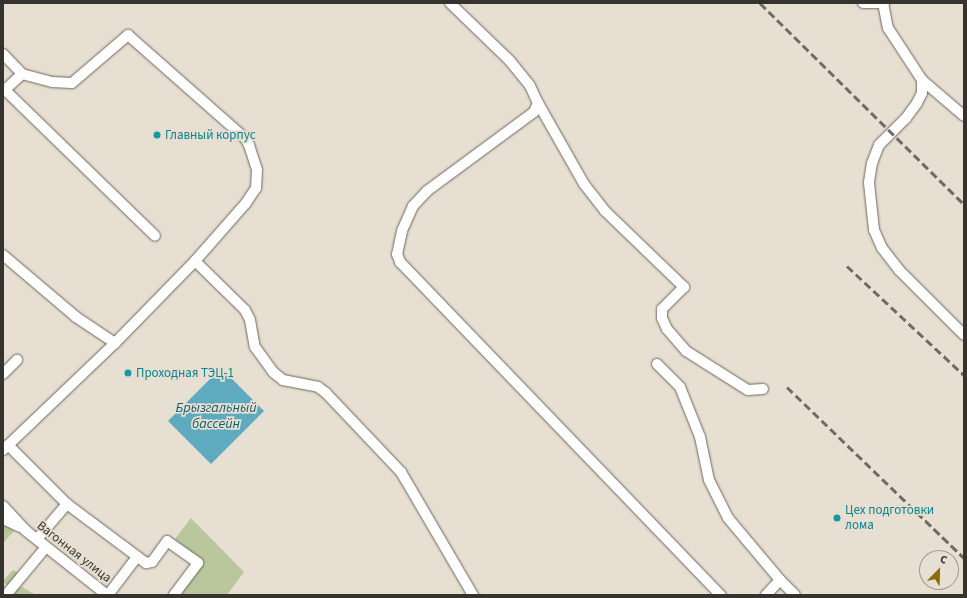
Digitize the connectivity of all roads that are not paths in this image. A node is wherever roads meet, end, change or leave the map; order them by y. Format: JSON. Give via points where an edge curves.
{"nodes":[{"id":1,"x":450,"y":3,"type":"edge"},
{"id":2,"x":863,"y":3,"type":"edge"},
{"id":3,"x":884,"y":3,"type":"edge"},
{"id":4,"x":3,"y":54,"type":"edge"},
{"id":5,"x":22,"y":74,"type":"junction"},
{"id":6,"x":922,"y":80,"type":"junction"},
{"id":7,"x":538,"y":103,"type":"junction"},
{"id":8,"x":964,"y":116,"type":"edge"},
{"id":9,"x":155,"y":236,"type":"dead end"},
{"id":10,"x":3,"y":256,"type":"edge"},
{"id":11,"x":195,"y":261,"type":"junction"},
{"id":12,"x":964,"y":335,"type":"edge"},
{"id":13,"x":115,"y":343,"type":"junction"},
{"id":14,"x":17,"y":360,"type":"dead end"},
{"id":15,"x":657,"y":364,"type":"dead end"},
{"id":16,"x":3,"y":374,"type":"edge"},
{"id":17,"x":763,"y":389,"type":"dead end"},
{"id":18,"x":6,"y":447,"type":"edge"},
{"id":19,"x":67,"y":504,"type":"junction"},
{"id":20,"x":3,"y":506,"type":"edge"},
{"id":21,"x":3,"y":519,"type":"edge"},
{"id":22,"x":25,"y":530,"type":"junction"},
{"id":23,"x":37,"y":539,"type":"junction"},
{"id":24,"x":46,"y":547,"type":"junction"},
{"id":25,"x":137,"y":557,"type":"junction"},
{"id":26,"x":780,"y":580,"type":"junction"},
{"id":27,"x":7,"y":595,"type":"edge"},
{"id":28,"x":108,"y":595,"type":"edge"},
{"id":29,"x":174,"y":595,"type":"edge"},
{"id":30,"x":473,"y":595,"type":"edge"},
{"id":31,"x":721,"y":595,"type":"edge"},
{"id":32,"x":766,"y":595,"type":"edge"},
{"id":33,"x":795,"y":595,"type":"edge"}],
"edges":[{"from":1,"to":7,"type":"street","via":[[510,61],[530,86]]},
{"from":2,"to":3,"type":"street"},
{"from":3,"to":6,"type":"street","via":[[888,28]]},
{"from":4,"to":5,"type":"street"},
{"from":5,"to":9,"type":"street","via":[[5,90]]},
{"from":5,"to":11,"type":"street","via":[[52,82],[72,83],[128,35],[244,138],[257,170],[256,188]]},
{"from":6,"to":8,"type":"street"},
{"from":6,"to":12,"type":"street","via":[[922,93],[917,103],[906,118],[879,144],[872,163],[868,183],[874,230],[882,248],[899,270]]},
{"from":7,"to":17,"type":"street","via":[[584,184],[605,211],[684,287],[662,309],[662,318],[667,329],[686,351],[748,390]]},
{"from":7,"to":31,"type":"street","via":[[534,112],[422,196],[413,206],[402,231],[397,254],[400,262]]},
{"from":10,"to":13,"type":"street","via":[[76,317]]},
{"from":11,"to":13,"type":"street"},
{"from":11,"to":30,"type":"street","via":[[245,310],[250,320],[255,347],[273,372],[283,380],[318,388],[330,396],[401,472]]},
{"from":13,"to":18,"type":"street"},
{"from":14,"to":16,"type":"street"},
{"from":15,"to":26,"type":"street","via":[[680,387],[700,437],[709,480],[728,518]]},
{"from":18,"to":19,"type":"street"},
{"from":19,"to":23,"type":"street"},
{"from":19,"to":25,"type":"street"},
{"from":20,"to":22,"type":"street"},
{"from":21,"to":22,"type":"street"},
{"from":22,"to":23,"type":"street","name":"Вагонная улица"},
{"from":23,"to":24,"type":"street","name":"Вагонная улица"},
{"from":24,"to":27,"type":"street"},
{"from":24,"to":28,"type":"street","name":"Вагонная улица"},
{"from":25,"to":28,"type":"street"},
{"from":25,"to":29,"type":"street","via":[[146,563],[152,562],[167,541],[198,563]]},
{"from":26,"to":32,"type":"street"},
{"from":26,"to":33,"type":"street"}]}
